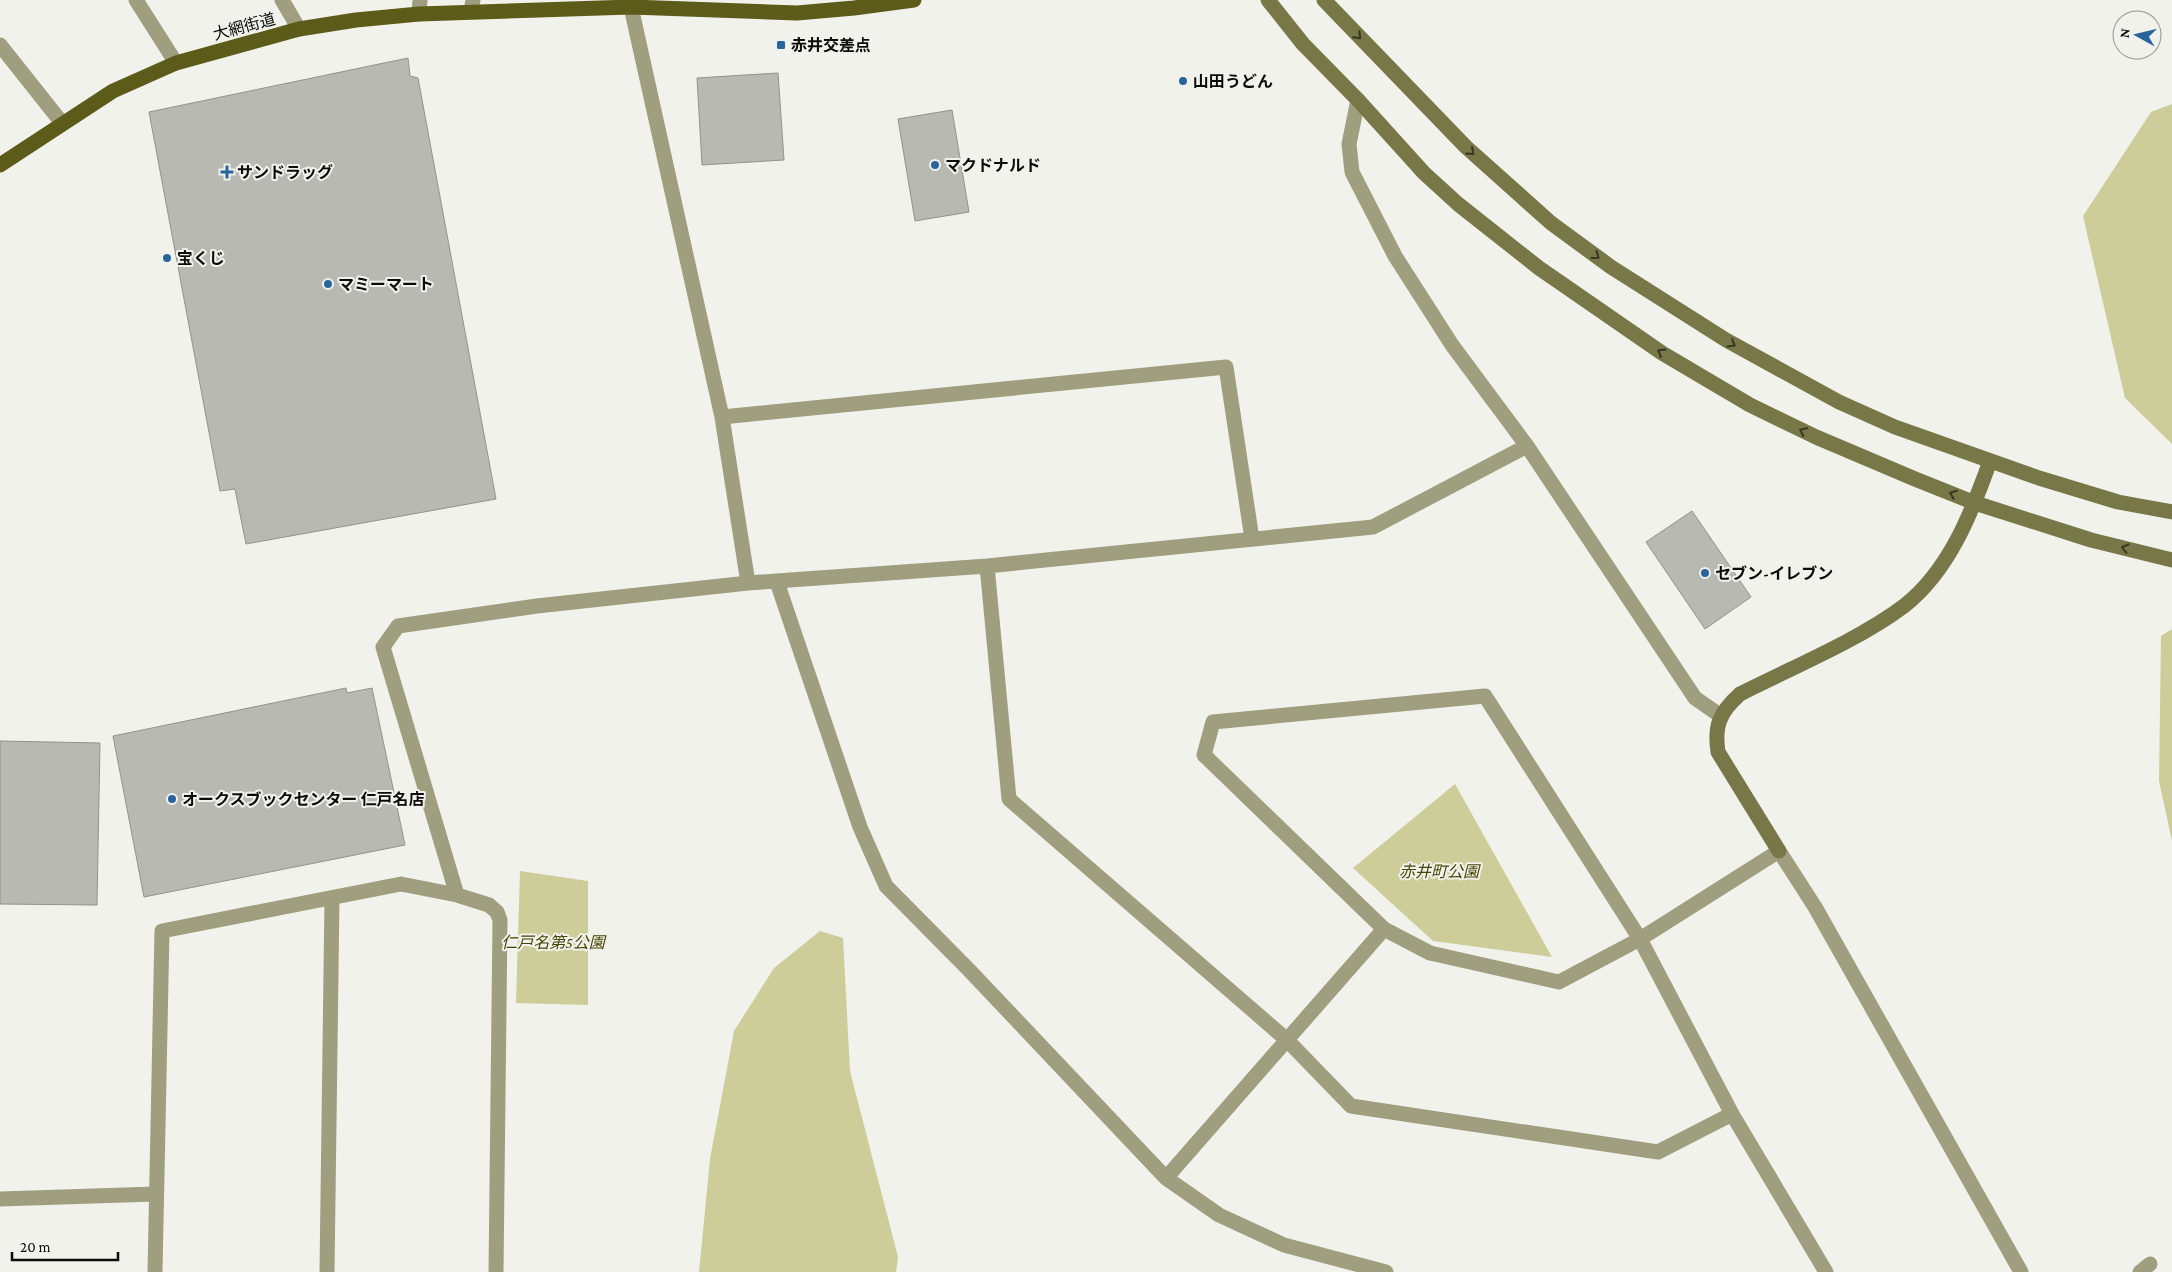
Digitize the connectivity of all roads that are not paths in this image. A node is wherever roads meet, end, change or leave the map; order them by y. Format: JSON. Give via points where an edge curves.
{"nodes":[{"id":1,"x":136,"y":0,"type":"edge"},
{"id":2,"x":282,"y":0,"type":"edge"},
{"id":3,"x":914,"y":0,"type":"edge"},
{"id":4,"x":1268,"y":0,"type":"edge"},
{"id":5,"x":1324,"y":0,"type":"edge"},
{"id":6,"x":472,"y":6,"type":"edge"},
{"id":7,"x":419,"y":7,"type":"edge"},
{"id":8,"x":632,"y":7,"type":"junction"},
{"id":9,"x":298,"y":29,"type":"junction"},
{"id":10,"x":0,"y":45,"type":"edge"},
{"id":11,"x":176,"y":63,"type":"junction"},
{"id":12,"x":1358,"y":100,"type":"junction"},
{"id":13,"x":62,"y":124,"type":"junction"},
{"id":14,"x":0,"y":165,"type":"edge"},
{"id":15,"x":722,"y":417,"type":"junction"},
{"id":16,"x":1527,"y":446,"type":"junction"},
{"id":17,"x":1990,"y":461,"type":"junction"},
{"id":18,"x":1975,"y":503,"type":"junction"},
{"id":19,"x":2172,"y":512,"type":"edge"},
{"id":20,"x":1252,"y":539,"type":"junction"},
{"id":21,"x":2172,"y":560,"type":"edge"},
{"id":22,"x":987,"y":566,"type":"junction"},
{"id":23,"x":777,"y":582,"type":"junction"},
{"id":24,"x":748,"y":583,"type":"junction"},
{"id":25,"x":1721,"y":716,"type":"junction"},
{"id":26,"x":1779,"y":851,"type":"junction"},
{"id":27,"x":457,"y":895,"type":"junction"},
{"id":28,"x":332,"y":898,"type":"junction"},
{"id":29,"x":1384,"y":929,"type":"junction"},
{"id":30,"x":1640,"y":939,"type":"junction"},
{"id":31,"x":1287,"y":1040,"type":"junction"},
{"id":32,"x":1732,"y":1114,"type":"junction"},
{"id":33,"x":1166,"y":1178,"type":"junction"},
{"id":34,"x":156,"y":1194,"type":"junction"},
{"id":35,"x":0,"y":1199,"type":"edge"},
{"id":36,"x":155,"y":1272,"type":"edge"},
{"id":37,"x":327,"y":1272,"type":"edge"},
{"id":38,"x":496,"y":1272,"type":"edge"},
{"id":39,"x":1386,"y":1272,"type":"edge"},
{"id":40,"x":1826,"y":1272,"type":"edge"},
{"id":41,"x":2020,"y":1272,"type":"edge"}],
"edges":[{"from":1,"to":11,"type":"street"},
{"from":2,"to":9,"type":"street"},
{"from":3,"to":8,"type":"main road","name":"大網街道","via":[[797,13]]},
{"from":4,"to":12,"type":"street","via":[[1302,44]]},
{"from":5,"to":17,"type":"street","one_way":true,"via":[[1466,147],[1551,223],[1611,267],[1726,340],[1839,402],[1895,427]]},
{"from":6,"to":7,"type":"main road","name":"大網街道"},
{"from":6,"to":8,"type":"main road","name":"大網街道"},
{"from":7,"to":9,"type":"main road","name":"大網街道"},
{"from":8,"to":15,"type":"street"},
{"from":9,"to":11,"type":"main road","name":"大網街道"},
{"from":10,"to":13,"type":"street"},
{"from":11,"to":13,"type":"main road","name":"大網街道","via":[[113,91]]},
{"from":12,"to":16,"type":"street","via":[[1349,144],[1352,172],[1400,264],[1452,345]]},
{"from":18,"to":12,"type":"street","one_way":true,"via":[[1816,437],[1750,405],[1624,329],[1538,268],[1458,204]]},
{"from":13,"to":14,"type":"main road","name":"大網街道"},
{"from":15,"to":20,"type":"street","via":[[1226,367]]},
{"from":15,"to":24,"type":"street"},
{"from":16,"to":20,"type":"street","via":[[1373,527]]},
{"from":16,"to":25,"type":"street","via":[[1695,698]]},
{"from":17,"to":18,"type":"street"},
{"from":17,"to":19,"type":"street","via":[[2118,502]]},
{"from":21,"to":18,"type":"street","one_way":true,"via":[[2091,540]]},
{"from":18,"to":25,"type":"street","via":[[1935,574],[1905,605],[1868,629],[1740,694]]},
{"from":20,"to":22,"type":"street"},
{"from":22,"to":23,"type":"street"},
{"from":22,"to":31,"type":"street","via":[[1009,799]]},
{"from":23,"to":24,"type":"street"},
{"from":23,"to":33,"type":"street","via":[[860,827],[886,886]]},
{"from":24,"to":27,"type":"street","via":[[537,606],[398,626],[383,647]]},
{"from":25,"to":26,"type":"street","via":[[1716,734],[1718,752]]},
{"from":26,"to":30,"type":"street"},
{"from":26,"to":41,"type":"street","via":[[1815,907]]},
{"from":27,"to":28,"type":"street","via":[[401,884]]},
{"from":27,"to":38,"type":"street","via":[[489,905],[500,920]]},
{"from":28,"to":34,"type":"street","via":[[162,931]]},
{"from":28,"to":37,"type":"street"},
{"from":29,"to":30,"type":"street","via":[[1430,953],[1560,982]]},
{"from":29,"to":30,"type":"street","via":[[1204,755],[1213,722],[1486,696]]},
{"from":29,"to":31,"type":"street"},
{"from":30,"to":32,"type":"street"},
{"from":31,"to":32,"type":"street","via":[[1351,1106],[1658,1152]]},
{"from":31,"to":33,"type":"street"},
{"from":32,"to":40,"type":"street"},
{"from":33,"to":39,"type":"street","via":[[1219,1215],[1284,1245]]},
{"from":34,"to":35,"type":"street"},
{"from":34,"to":36,"type":"street"}]}
